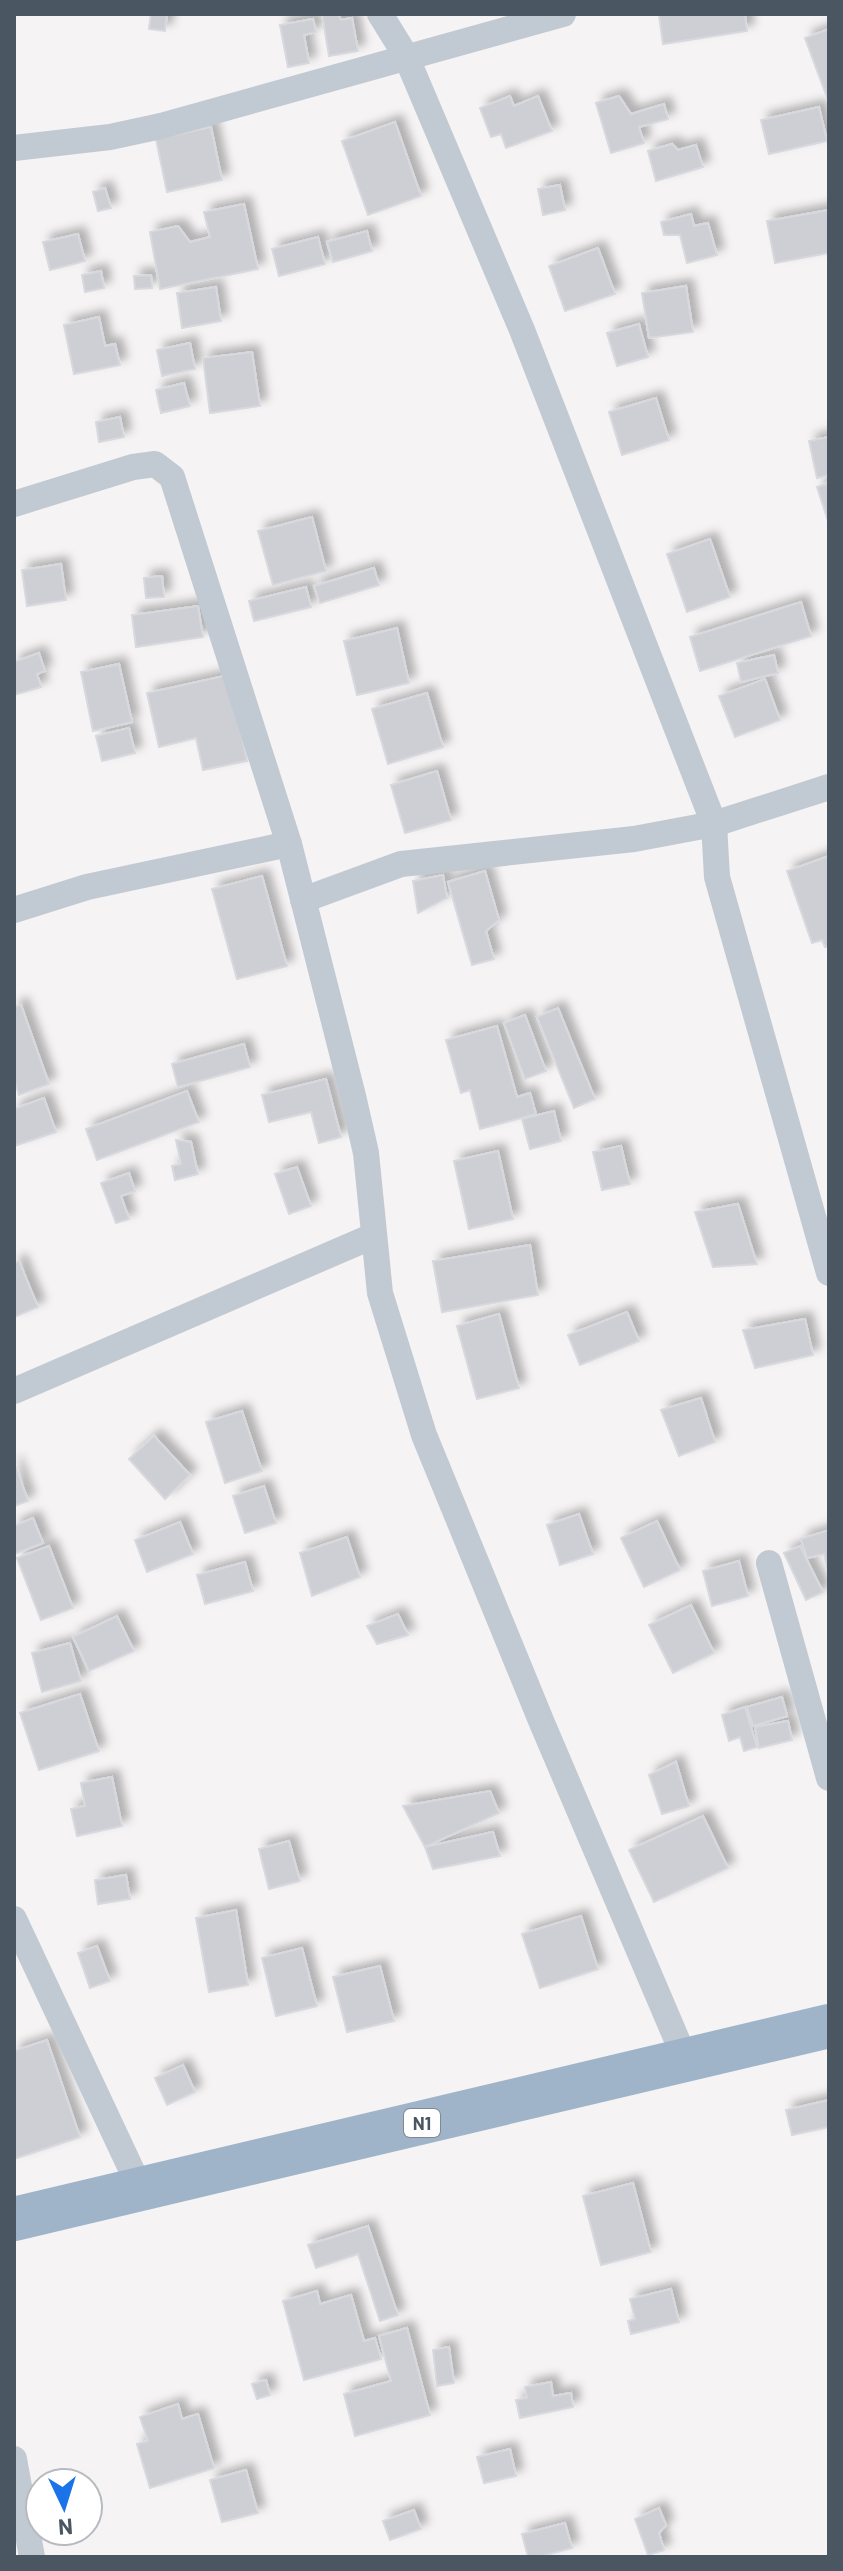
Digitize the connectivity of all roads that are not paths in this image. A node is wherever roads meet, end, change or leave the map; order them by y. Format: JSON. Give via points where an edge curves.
{"nodes":[{"id":1,"x":380,"y":14,"type":"edge"},
{"id":2,"x":563,"y":14,"type":"edge"},
{"id":3,"x":406,"y":56,"type":"junction"},
{"id":4,"x":14,"y":148,"type":"edge"},
{"id":5,"x":14,"y":504,"type":"edge"},
{"id":6,"x":829,"y":787,"type":"edge"},
{"id":7,"x":714,"y":824,"type":"junction"},
{"id":8,"x":289,"y":844,"type":"junction"},
{"id":9,"x":303,"y":900,"type":"junction"},
{"id":10,"x":14,"y":910,"type":"edge"},
{"id":11,"x":373,"y":1236,"type":"junction"},
{"id":12,"x":829,"y":1273,"type":"edge"},
{"id":13,"x":14,"y":1391,"type":"edge"},
{"id":14,"x":769,"y":1563,"type":"dead end"},
{"id":15,"x":829,"y":1778,"type":"edge"},
{"id":16,"x":14,"y":1919,"type":"edge"},
{"id":17,"x":829,"y":2026,"type":"edge"},
{"id":18,"x":686,"y":2061,"type":"junction"},
{"id":19,"x":141,"y":2190,"type":"junction"},
{"id":20,"x":14,"y":2219,"type":"edge"},
{"id":21,"x":14,"y":2459,"type":"edge"},
{"id":22,"x":32,"y":2557,"type":"edge"}],
"edges":[{"from":1,"to":3,"type":"street"},
{"from":2,"to":3,"type":"street"},
{"from":3,"to":4,"type":"street","via":[[161,126]]},
{"from":3,"to":7,"type":"street","via":[[522,330]]},
{"from":5,"to":8,"type":"street","via":[[133,467],[155,464],[172,477]]},
{"from":6,"to":7,"type":"street"},
{"from":7,"to":9,"type":"street","via":[[634,839],[401,864]]},
{"from":7,"to":12,"type":"street","via":[[717,877]]},
{"from":8,"to":9,"type":"street"},
{"from":8,"to":10,"type":"street","via":[[87,887]]},
{"from":9,"to":11,"type":"street","via":[[366,1153]]},
{"from":11,"to":13,"type":"street"},
{"from":11,"to":18,"type":"street","via":[[380,1293],[424,1435]]},
{"from":14,"to":15,"type":"street"},
{"from":16,"to":19,"type":"street"},
{"from":17,"to":18,"type":"highway","number":"N1"},
{"from":18,"to":19,"type":"highway","number":"N1"},
{"from":19,"to":20,"type":"highway","number":"N1"},
{"from":21,"to":22,"type":"street"}]}
